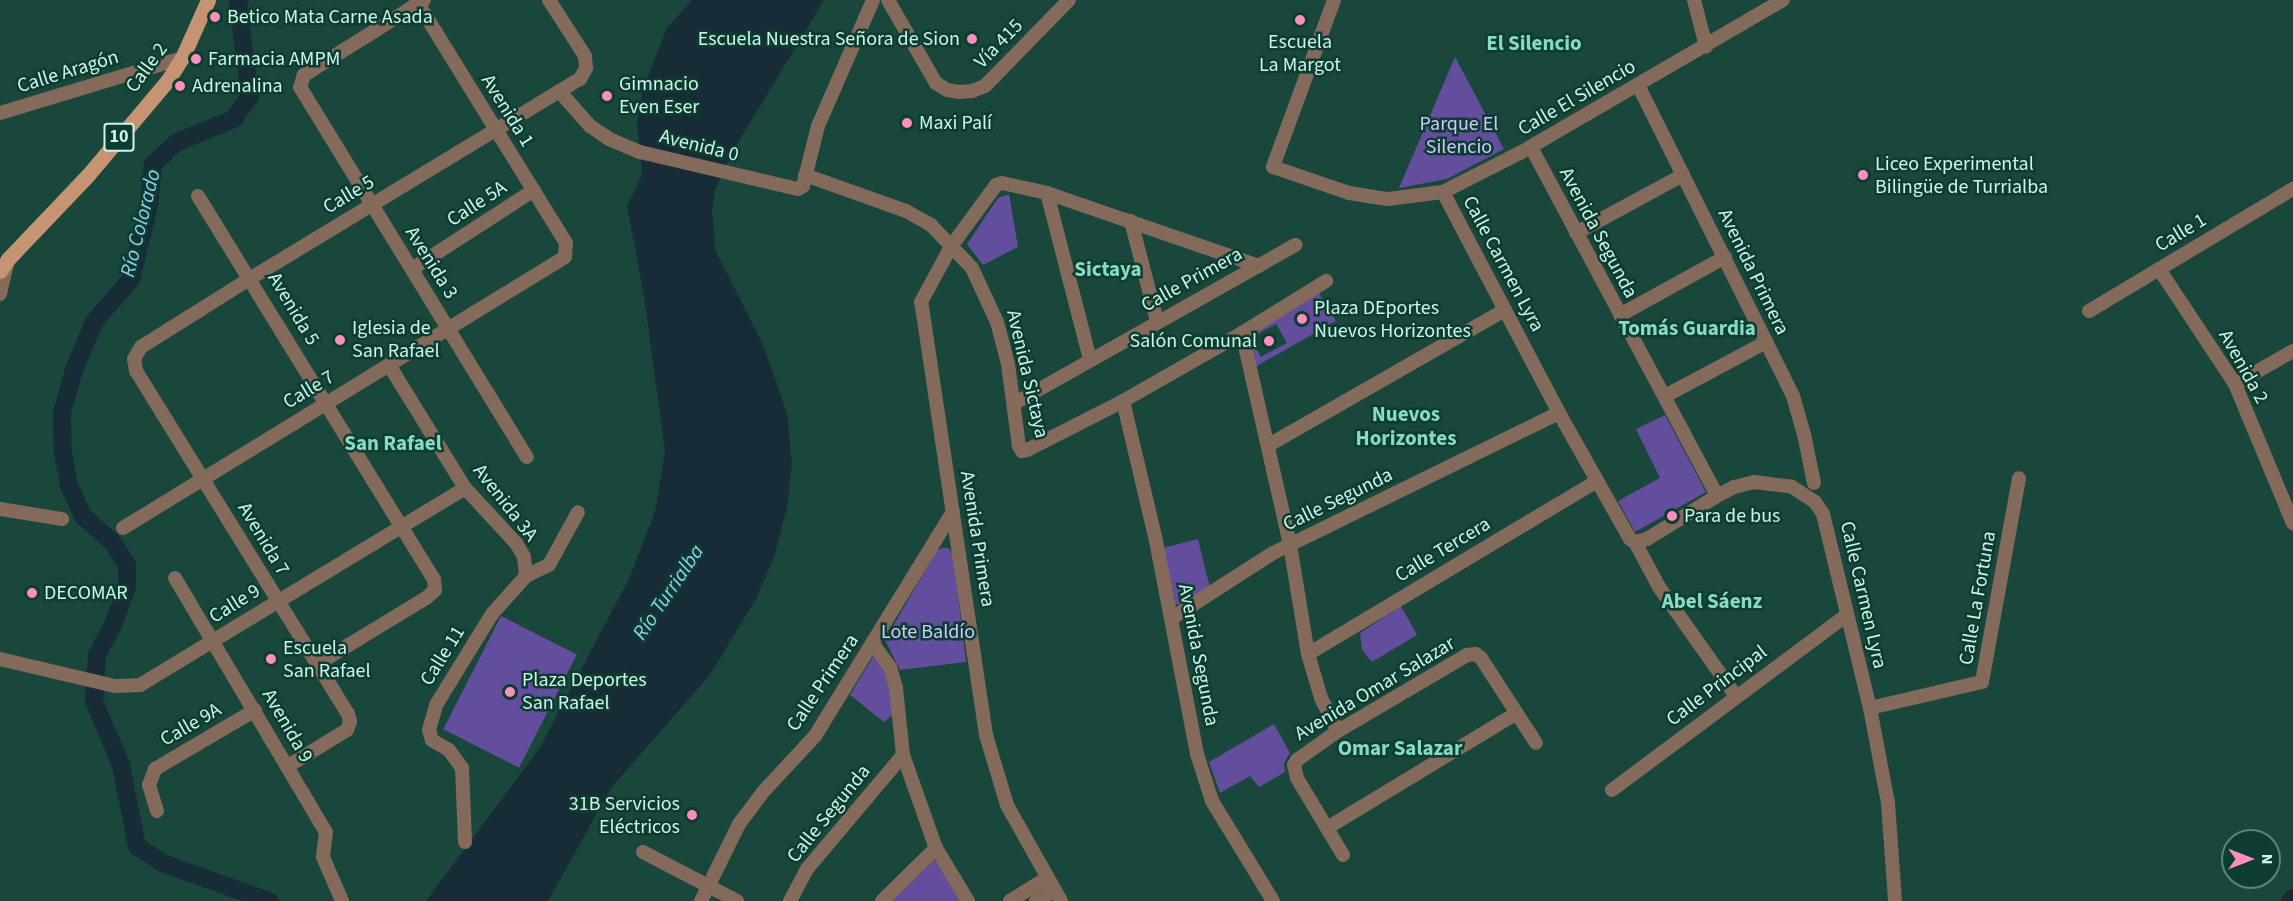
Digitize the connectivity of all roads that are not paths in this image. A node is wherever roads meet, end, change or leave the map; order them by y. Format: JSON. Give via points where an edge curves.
{"nodes":[{"id":1,"x":208,"y":0,"type":"edge"},
{"id":2,"x":549,"y":0,"type":"edge"},
{"id":3,"x":873,"y":0,"type":"edge"},
{"id":4,"x":888,"y":0,"type":"edge"},
{"id":5,"x":1069,"y":0,"type":"edge"},
{"id":6,"x":1334,"y":0,"type":"edge"},
{"id":7,"x":1694,"y":0,"type":"edge"},
{"id":8,"x":1784,"y":0,"type":"edge"},
{"id":9,"x":420,"y":1,"type":"edge"},
{"id":10,"x":1706,"y":46,"type":"junction"},
{"id":11,"x":182,"y":58,"type":"junction"},
{"id":12,"x":1638,"y":85,"type":"junction"},
{"id":13,"x":559,"y":91,"type":"junction"},
{"id":14,"x":0,"y":112,"type":"edge"},
{"id":15,"x":497,"y":131,"type":"junction"},
{"id":16,"x":1530,"y":147,"type":"junction"},
{"id":17,"x":805,"y":175,"type":"junction"},
{"id":18,"x":1683,"y":175,"type":"junction"},
{"id":19,"x":2293,"y":189,"type":"edge"},
{"id":20,"x":534,"y":190,"type":"junction"},
{"id":21,"x":1443,"y":192,"type":"junction"},
{"id":22,"x":1047,"y":193,"type":"junction"},
{"id":23,"x":198,"y":196,"type":"dead end"},
{"id":24,"x":372,"y":204,"type":"junction"},
{"id":25,"x":1131,"y":221,"type":"junction"},
{"id":26,"x":1576,"y":233,"type":"junction"},
{"id":27,"x":566,"y":243,"type":"joint"},
{"id":28,"x":952,"y":245,"type":"junction"},
{"id":29,"x":1295,"y":245,"type":"dead end"},
{"id":30,"x":1725,"y":257,"type":"junction"},
{"id":31,"x":3,"y":264,"type":"edge"},
{"id":32,"x":1259,"y":266,"type":"junction"},
{"id":33,"x":412,"y":269,"type":"junction"},
{"id":34,"x":2159,"y":269,"type":"junction"},
{"id":35,"x":251,"y":278,"type":"junction"},
{"id":36,"x":1326,"y":281,"type":"dead end"},
{"id":37,"x":0,"y":294,"type":"edge"},
{"id":38,"x":1505,"y":310,"type":"junction"},
{"id":39,"x":2089,"y":311,"type":"dead end"},
{"id":40,"x":1620,"y":315,"type":"junction"},
{"id":41,"x":1157,"y":321,"type":"junction"},
{"id":42,"x":448,"y":328,"type":"junction"},
{"id":43,"x":1242,"y":333,"type":"junction"},
{"id":44,"x":1766,"y":342,"type":"junction"},
{"id":45,"x":2293,"y":351,"type":"edge"},
{"id":46,"x":1090,"y":359,"type":"junction"},
{"id":47,"x":389,"y":365,"type":"junction"},
{"id":48,"x":136,"y":371,"type":"joint"},
{"id":49,"x":2235,"y":384,"type":"junction"},
{"id":50,"x":1665,"y":396,"type":"junction"},
{"id":51,"x":1122,"y":401,"type":"junction"},
{"id":52,"x":327,"y":402,"type":"junction"},
{"id":53,"x":1015,"y":403,"type":"junction"},
{"id":54,"x":1559,"y":413,"type":"junction"},
{"id":55,"x":1269,"y":445,"type":"junction"},
{"id":56,"x":527,"y":457,"type":"dead end"},
{"id":57,"x":203,"y":478,"type":"junction"},
{"id":58,"x":2019,"y":478,"type":"dead end"},
{"id":59,"x":1597,"y":481,"type":"junction"},
{"id":60,"x":1814,"y":483,"type":"dead end"},
{"id":61,"x":465,"y":488,"type":"junction"},
{"id":62,"x":1717,"y":495,"type":"junction"},
{"id":63,"x":0,"y":509,"type":"edge"},
{"id":64,"x":578,"y":512,"type":"dead end"},
{"id":65,"x":953,"y":512,"type":"junction"},
{"id":66,"x":62,"y":519,"type":"dead end"},
{"id":67,"x":2293,"y":523,"type":"edge"},
{"id":68,"x":400,"y":526,"type":"junction"},
{"id":69,"x":123,"y":528,"type":"dead end"},
{"id":70,"x":1635,"y":542,"type":"junction"},
{"id":71,"x":1290,"y":545,"type":"junction"},
{"id":72,"x":526,"y":576,"type":"junction"},
{"id":73,"x":175,"y":578,"type":"dead end"},
{"id":74,"x":277,"y":600,"type":"junction"},
{"id":75,"x":1847,"y":615,"type":"junction"},
{"id":76,"x":1172,"y":618,"type":"junction"},
{"id":77,"x":214,"y":640,"type":"junction"},
{"id":78,"x":873,"y":644,"type":"junction"},
{"id":79,"x":1308,"y":654,"type":"junction"},
{"id":80,"x":0,"y":659,"type":"edge"},
{"id":81,"x":316,"y":665,"type":"junction"},
{"id":82,"x":1736,"y":696,"type":"junction"},
{"id":83,"x":1870,"y":708,"type":"junction"},
{"id":84,"x":255,"y":710,"type":"junction"},
{"id":85,"x":1515,"y":714,"type":"junction"},
{"id":86,"x":1338,"y":731,"type":"junction"},
{"id":87,"x":1536,"y":743,"type":"dead end"},
{"id":88,"x":903,"y":754,"type":"junction"},
{"id":89,"x":288,"y":766,"type":"junction"},
{"id":90,"x":1612,"y":790,"type":"dead end"},
{"id":91,"x":157,"y":811,"type":"dead end"},
{"id":92,"x":1327,"y":828,"type":"junction"},
{"id":93,"x":465,"y":842,"type":"dead end"},
{"id":94,"x":936,"y":848,"type":"junction"},
{"id":95,"x":642,"y":852,"type":"dead end"},
{"id":96,"x":1343,"y":855,"type":"dead end"},
{"id":97,"x":707,"y":887,"type":"junction"},
{"id":98,"x":1054,"y":890,"type":"edge"},
{"id":99,"x":342,"y":901,"type":"edge"},
{"id":100,"x":701,"y":901,"type":"edge"},
{"id":101,"x":737,"y":901,"type":"edge"},
{"id":102,"x":789,"y":901,"type":"edge"},
{"id":103,"x":882,"y":901,"type":"edge"},
{"id":104,"x":968,"y":901,"type":"edge"},
{"id":105,"x":1010,"y":901,"type":"edge"},
{"id":106,"x":1036,"y":901,"type":"edge"},
{"id":107,"x":1273,"y":901,"type":"edge"},
{"id":108,"x":1895,"y":901,"type":"edge"}],
"edges":[{"from":1,"to":11,"type":"main road","name":"Calle 2","number":"10"},
{"from":2,"to":13,"type":"street","name":"Calle 5","via":[[585,56],[586,68],[580,79]]},
{"from":3,"to":17,"type":"street","via":[[818,126]]},
{"from":4,"to":5,"type":"street","name":"Vía 415","via":[[936,83],[959,92],[985,86]]},
{"from":6,"to":21,"type":"street","name":"Calle El Silencio","via":[[1273,167],[1349,193],[1388,200]]},
{"from":7,"to":10,"type":"street"},
{"from":8,"to":10,"type":"street","name":"Calle El Silencio"},
{"from":9,"to":15,"type":"street","name":"Avenida 1"},
{"from":9,"to":24,"type":"street","name":"Avenida 3","via":[[304,75],[300,83]]},
{"from":10,"to":12,"type":"street","name":"Calle El Silencio"},
{"from":11,"to":14,"type":"street","name":"Calle Aragón"},
{"from":11,"to":31,"type":"main road","name":"Calle 2","number":"10","via":[[88,175]]},
{"from":12,"to":16,"type":"street","name":"Calle El Silencio"},
{"from":12,"to":18,"type":"street","name":"Avenida Primera"},
{"from":13,"to":15,"type":"street","name":"Calle 5"},
{"from":13,"to":17,"type":"street","name":"Avenida 0","via":[[573,110],[600,133],[640,152],[798,189],[803,186]]},
{"from":15,"to":20,"type":"street","name":"Avenida 1"},
{"from":15,"to":24,"type":"street","name":"Calle 5"},
{"from":16,"to":21,"type":"street","name":"Calle El Silencio"},
{"from":16,"to":26,"type":"street","name":"Avenida Segunda"},
{"from":17,"to":28,"type":"street","name":"Avenida Sictaya","via":[[906,211],[931,225]]},
{"from":18,"to":26,"type":"street"},
{"from":18,"to":30,"type":"street","name":"Avenida Primera"},
{"from":19,"to":34,"type":"street","name":"Calle 1"},
{"from":20,"to":27,"type":"street","name":"Avenida 1"},
{"from":20,"to":33,"type":"street","name":"Calle 5A"},
{"from":21,"to":38,"type":"street","name":"Calle Carmen Lyra"},
{"from":22,"to":25,"type":"street"},
{"from":22,"to":28,"type":"street","via":[[996,185]]},
{"from":22,"to":46,"type":"street"},
{"from":23,"to":35,"type":"street","name":"Avenida 5"},
{"from":24,"to":33,"type":"street","name":"Avenida 3"},
{"from":24,"to":35,"type":"street","name":"Calle 5"},
{"from":25,"to":32,"type":"street"},
{"from":25,"to":41,"type":"street"},
{"from":26,"to":40,"type":"street","name":"Avenida Segunda"},
{"from":27,"to":42,"type":"street","name":"Calle 7","via":[[565,257]]},
{"from":28,"to":53,"type":"street","name":"Avenida Sictaya","via":[[972,268],[997,322]]},
{"from":28,"to":65,"type":"street","name":"Avenida Primera","via":[[921,302]]},
{"from":29,"to":32,"type":"street","name":"Calle Primera"},
{"from":30,"to":40,"type":"street"},
{"from":30,"to":44,"type":"street","name":"Avenida Primera"},
{"from":31,"to":37,"type":"street"},
{"from":32,"to":41,"type":"street","name":"Calle Primera"},
{"from":33,"to":42,"type":"street","name":"Avenida 3"},
{"from":34,"to":39,"type":"street","name":"Calle 1"},
{"from":34,"to":49,"type":"street","name":"Avenida 2"},
{"from":35,"to":48,"type":"street","name":"Calle 5","via":[[141,347],[135,359]]},
{"from":35,"to":52,"type":"street","name":"Avenida 5"},
{"from":36,"to":43,"type":"street","name":"Avenida Sictaya"},
{"from":38,"to":54,"type":"street","name":"Calle Carmen Lyra"},
{"from":38,"to":55,"type":"street"},
{"from":40,"to":50,"type":"street","name":"Avenida Segunda"},
{"from":41,"to":46,"type":"street","name":"Calle Primera"},
{"from":42,"to":47,"type":"street","name":"Calle 7"},
{"from":42,"to":56,"type":"street","name":"Avenida 3"},
{"from":43,"to":51,"type":"street","name":"Avenida Sictaya"},
{"from":43,"to":55,"type":"street"},
{"from":44,"to":50,"type":"street"},
{"from":44,"to":60,"type":"street","name":"Avenida Primera","via":[[1793,396]]},
{"from":45,"to":49,"type":"street"},
{"from":46,"to":53,"type":"street","name":"Calle Primera"},
{"from":47,"to":52,"type":"street","name":"Calle 7"},
{"from":47,"to":61,"type":"street","name":"Avenida 3A"},
{"from":48,"to":57,"type":"street","name":"Avenida 7"},
{"from":49,"to":67,"type":"street","name":"Avenida 2"},
{"from":50,"to":62,"type":"street","name":"Avenida Segunda"},
{"from":51,"to":53,"type":"street","name":"Avenida Sictaya","via":[[1022,451]]},
{"from":51,"to":76,"type":"street","name":"Avenida Segunda"},
{"from":52,"to":57,"type":"street","name":"Calle 7"},
{"from":52,"to":68,"type":"street","name":"Avenida 5"},
{"from":54,"to":59,"type":"street","name":"Calle Carmen Lyra"},
{"from":54,"to":71,"type":"street","name":"Calle Segunda"},
{"from":55,"to":71,"type":"street"},
{"from":57,"to":69,"type":"street","name":"Calle 7"},
{"from":57,"to":74,"type":"street","name":"Avenida 7"},
{"from":58,"to":83,"type":"street","name":"Calle La Fortuna","via":[[1982,682]]},
{"from":59,"to":70,"type":"street","name":"Calle Carmen Lyra","via":[[1627,536]]},
{"from":59,"to":79,"type":"street","name":"Calle Tercera"},
{"from":61,"to":68,"type":"street","name":"Calle 9"},
{"from":61,"to":72,"type":"street","name":"Avenida 3A","via":[[516,543],[524,557]]},
{"from":62,"to":70,"type":"street","name":"Calle Carmen Lyra","via":[[1665,529]]},
{"from":62,"to":75,"type":"street","name":"Calle Carmen Lyra","via":[[1754,482],[1772,483],[1792,487],[1815,502],[1826,523]]},
{"from":63,"to":66,"type":"street"},
{"from":64,"to":72,"type":"street","name":"Calle 11","via":[[549,565]]},
{"from":65,"to":78,"type":"street","name":"Calle Primera"},
{"from":65,"to":98,"type":"street","name":"Avenida Primera","via":[[992,757],[1007,805]]},
{"from":68,"to":74,"type":"street","name":"Calle 9"},
{"from":68,"to":81,"type":"street","name":"Avenida 5","via":[[434,579],[435,590]]},
{"from":70,"to":82,"type":"street","via":[[1659,587]]},
{"from":71,"to":76,"type":"street","name":"Calle Segunda"},
{"from":71,"to":79,"type":"street"},
{"from":72,"to":93,"type":"street","name":"Calle 11","via":[[492,614],[463,659],[436,705],[429,730],[432,740],[449,750],[462,768]]},
{"from":73,"to":77,"type":"street","name":"Avenida 9"},
{"from":74,"to":77,"type":"street","name":"Calle 9"},
{"from":74,"to":81,"type":"street","name":"Avenida 7"},
{"from":75,"to":82,"type":"street","name":"Calle Principal"},
{"from":75,"to":83,"type":"street","name":"Calle Carmen Lyra"},
{"from":76,"to":107,"type":"street","name":"Avenida Segunda","via":[[1197,754],[1212,801]]},
{"from":77,"to":80,"type":"street","name":"Calle 9","via":[[140,685],[115,686]]},
{"from":77,"to":84,"type":"street","name":"Avenida 9"},
{"from":78,"to":88,"type":"street","via":[[890,667],[896,688]]},
{"from":78,"to":97,"type":"street","name":"Calle Primera","via":[[815,736],[739,824]]},
{"from":79,"to":86,"type":"street","via":[[1321,698]]},
{"from":81,"to":89,"type":"street","name":"Avenida 7","via":[[350,722],[347,730]]},
{"from":82,"to":90,"type":"street","name":"Calle Principal"},
{"from":83,"to":108,"type":"street","name":"Calle Carmen Lyra","via":[[1888,802]]},
{"from":84,"to":89,"type":"street","name":"Avenida 9"},
{"from":84,"to":91,"type":"street","name":"Calle 9A","via":[[155,769],[149,785]]},
{"from":85,"to":86,"type":"street","name":"Avenida Omar Salazar","via":[[1481,658],[1472,654]]},
{"from":85,"to":87,"type":"street","name":"Avenida Omar Salazar"},
{"from":85,"to":92,"type":"street"},
{"from":86,"to":92,"type":"street","name":"Avenida Omar Salazar","via":[[1294,765],[1297,778]]},
{"from":88,"to":94,"type":"street"},
{"from":88,"to":102,"type":"street","name":"Calle Segunda","via":[[807,869]]},
{"from":89,"to":99,"type":"street","name":"Avenida 9","via":[[326,832],[323,857]]},
{"from":92,"to":96,"type":"street","name":"Avenida Omar Salazar"},
{"from":94,"to":103,"type":"street"},
{"from":94,"to":104,"type":"street"},
{"from":95,"to":97,"type":"street"},
{"from":97,"to":100,"type":"street","name":"Calle Primera"},
{"from":97,"to":101,"type":"street"},
{"from":98,"to":105,"type":"street"},
{"from":98,"to":106,"type":"street"}]}
